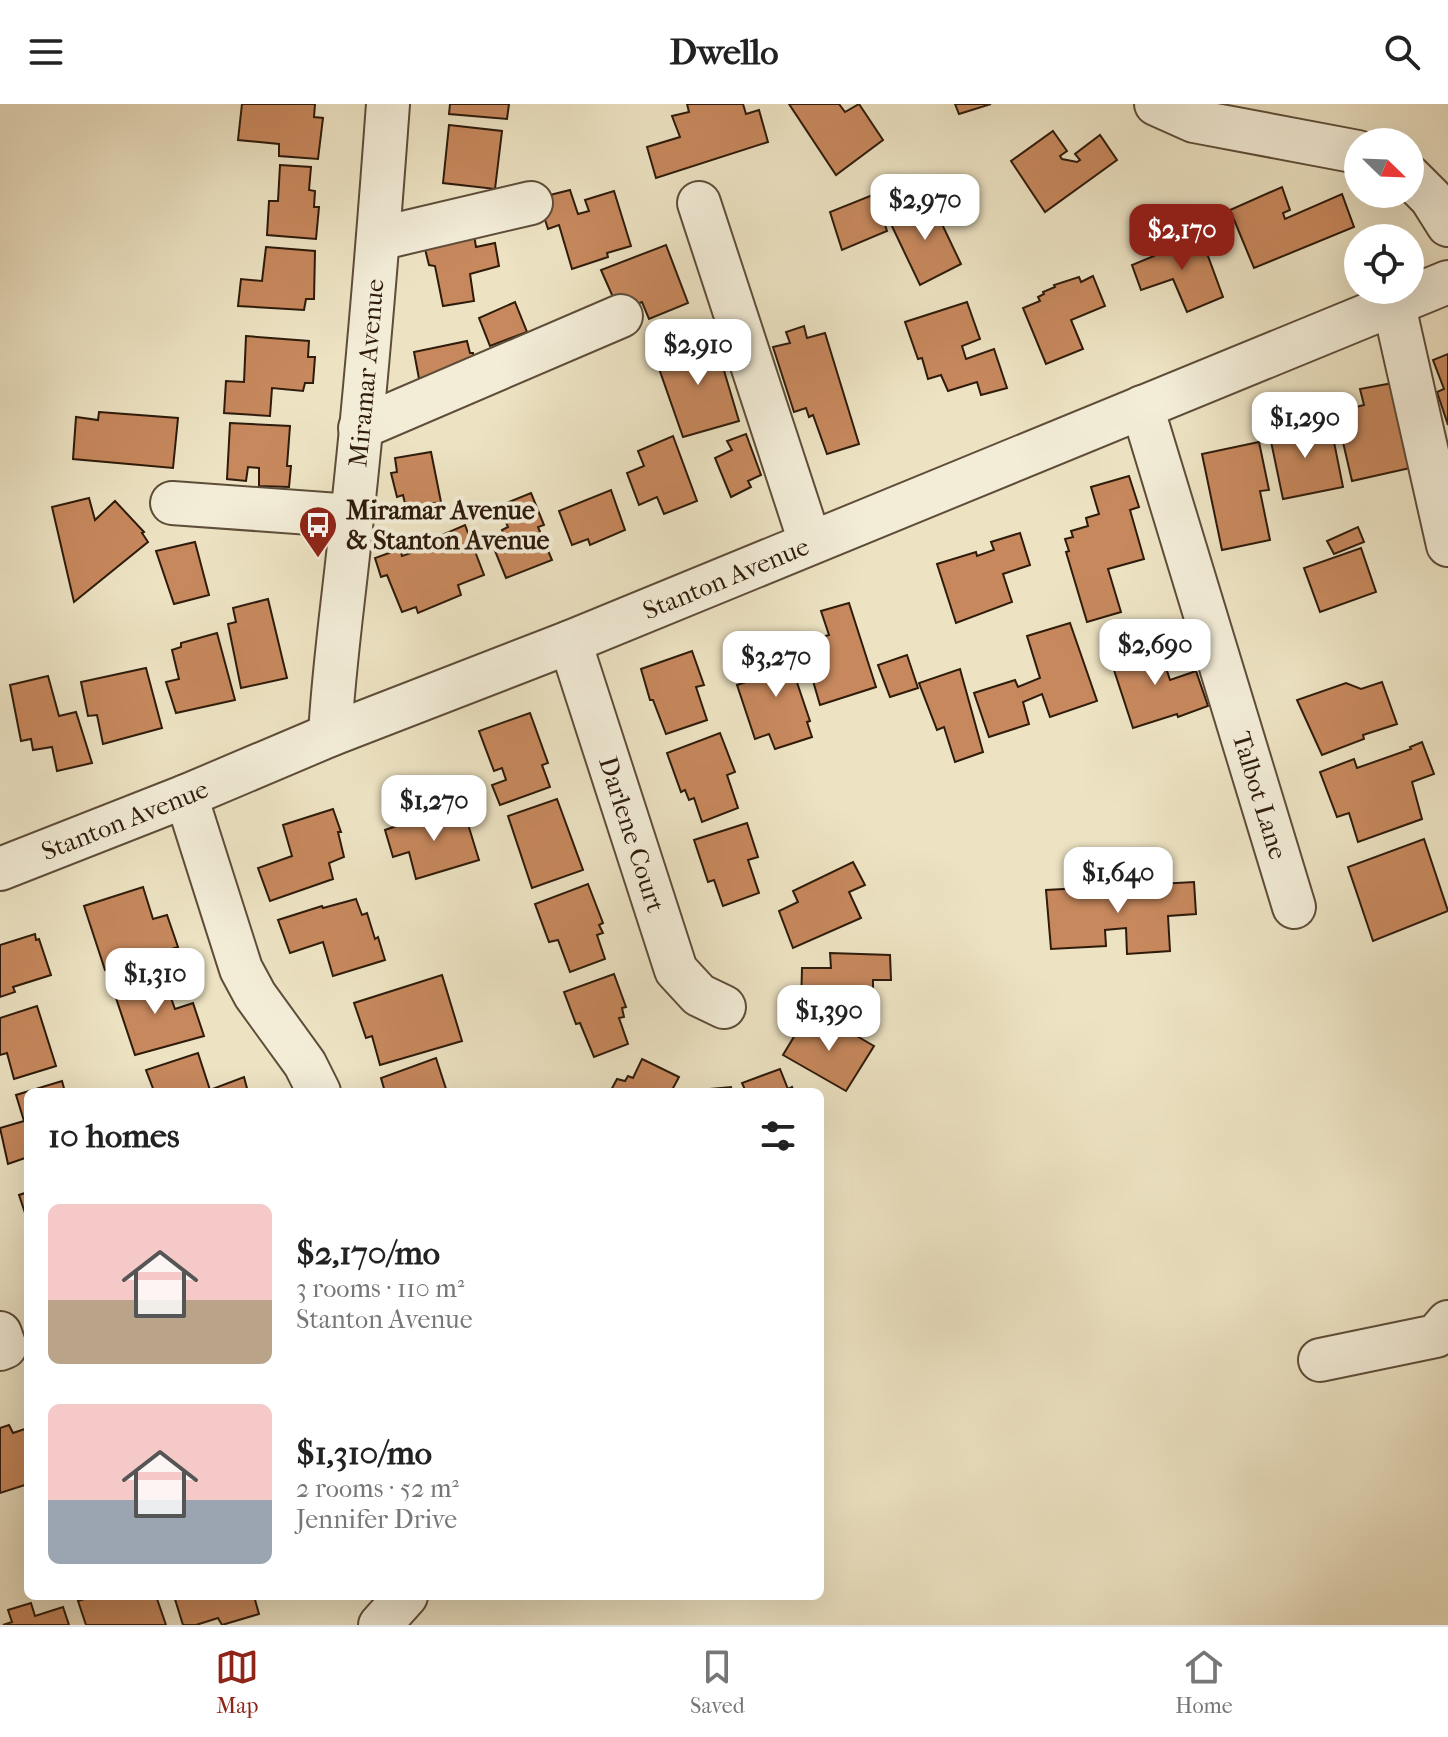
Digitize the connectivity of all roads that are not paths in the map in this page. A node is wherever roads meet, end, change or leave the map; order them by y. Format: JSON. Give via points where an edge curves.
{"nodes":[{"id":1,"x":388,"y":104,"type":"edge"},
{"id":2,"x":1156,"y":104,"type":"edge"},
{"id":3,"x":1344,"y":149,"type":"edge"},
{"id":4,"x":1424,"y":191,"type":"edge"},
{"id":5,"x":531,"y":203,"type":"dead end"},
{"id":6,"x":699,"y":203,"type":"dead end"},
{"id":7,"x":1448,"y":225,"type":"edge"},
{"id":8,"x":378,"y":239,"type":"junction"},
{"id":9,"x":1448,"y":282,"type":"edge"},
{"id":10,"x":1394,"y":306,"type":"junction"},
{"id":11,"x":621,"y":316,"type":"dead end"},
{"id":12,"x":1142,"y":407,"type":"junction"},
{"id":13,"x":360,"y":428,"type":"junction"},
{"id":14,"x":172,"y":503,"type":"dead end"},
{"id":15,"x":352,"y":516,"type":"junction"},
{"id":16,"x":810,"y":542,"type":"junction"},
{"id":17,"x":1448,"y":545,"type":"edge"},
{"id":18,"x":570,"y":642,"type":"junction"},
{"id":19,"x":330,"y":735,"type":"junction"},
{"id":20,"x":186,"y":796,"type":"junction"},
{"id":21,"x":0,"y":869,"type":"edge"},
{"id":22,"x":1294,"y":907,"type":"dead end"},
{"id":23,"x":724,"y":1007,"type":"dead end"},
{"id":24,"x":317,"y":1088,"type":"edge"},
{"id":25,"x":1448,"y":1322,"type":"edge"},
{"id":26,"x":0,"y":1333,"type":"edge"},
{"id":27,"x":0,"y":1349,"type":"edge"},
{"id":28,"x":1320,"y":1360,"type":"dead end"},
{"id":29,"x":402,"y":1600,"type":"edge"},
{"id":30,"x":380,"y":1625,"type":"edge"}],
"edges":[{"from":1,"to":8,"type":"street","name":"Miramar Avenue"},
{"from":2,"to":3,"type":"street","via":[[1194,121]]},
{"from":4,"to":7,"type":"street"},
{"from":5,"to":8,"type":"street"},
{"from":6,"to":16,"type":"street"},
{"from":8,"to":13,"type":"street","name":"Miramar Avenue"},
{"from":9,"to":10,"type":"street","name":"Stanton Avenue"},
{"from":10,"to":12,"type":"street","name":"Stanton Avenue"},
{"from":10,"to":17,"type":"street"},
{"from":11,"to":13,"type":"street"},
{"from":12,"to":16,"type":"street","name":"Stanton Avenue"},
{"from":12,"to":22,"type":"street","name":"Talbot Lane"},
{"from":13,"to":15,"type":"street","name":"Miramar Avenue"},
{"from":14,"to":15,"type":"street"},
{"from":15,"to":19,"type":"street","name":"Miramar Avenue"},
{"from":16,"to":18,"type":"street","name":"Stanton Avenue"},
{"from":18,"to":19,"type":"street","name":"Stanton Avenue"},
{"from":18,"to":23,"type":"street","name":"Darlene Court","via":[[676,970],[699,995]]},
{"from":19,"to":20,"type":"street","name":"Stanton Avenue"},
{"from":20,"to":21,"type":"street","name":"Stanton Avenue"},
{"from":20,"to":24,"type":"street","via":[[241,969]]},
{"from":25,"to":28,"type":"street","via":[[1436,1336]]},
{"from":26,"to":27,"type":"street","via":[[5,1347]]},
{"from":29,"to":30,"type":"street"}]}
